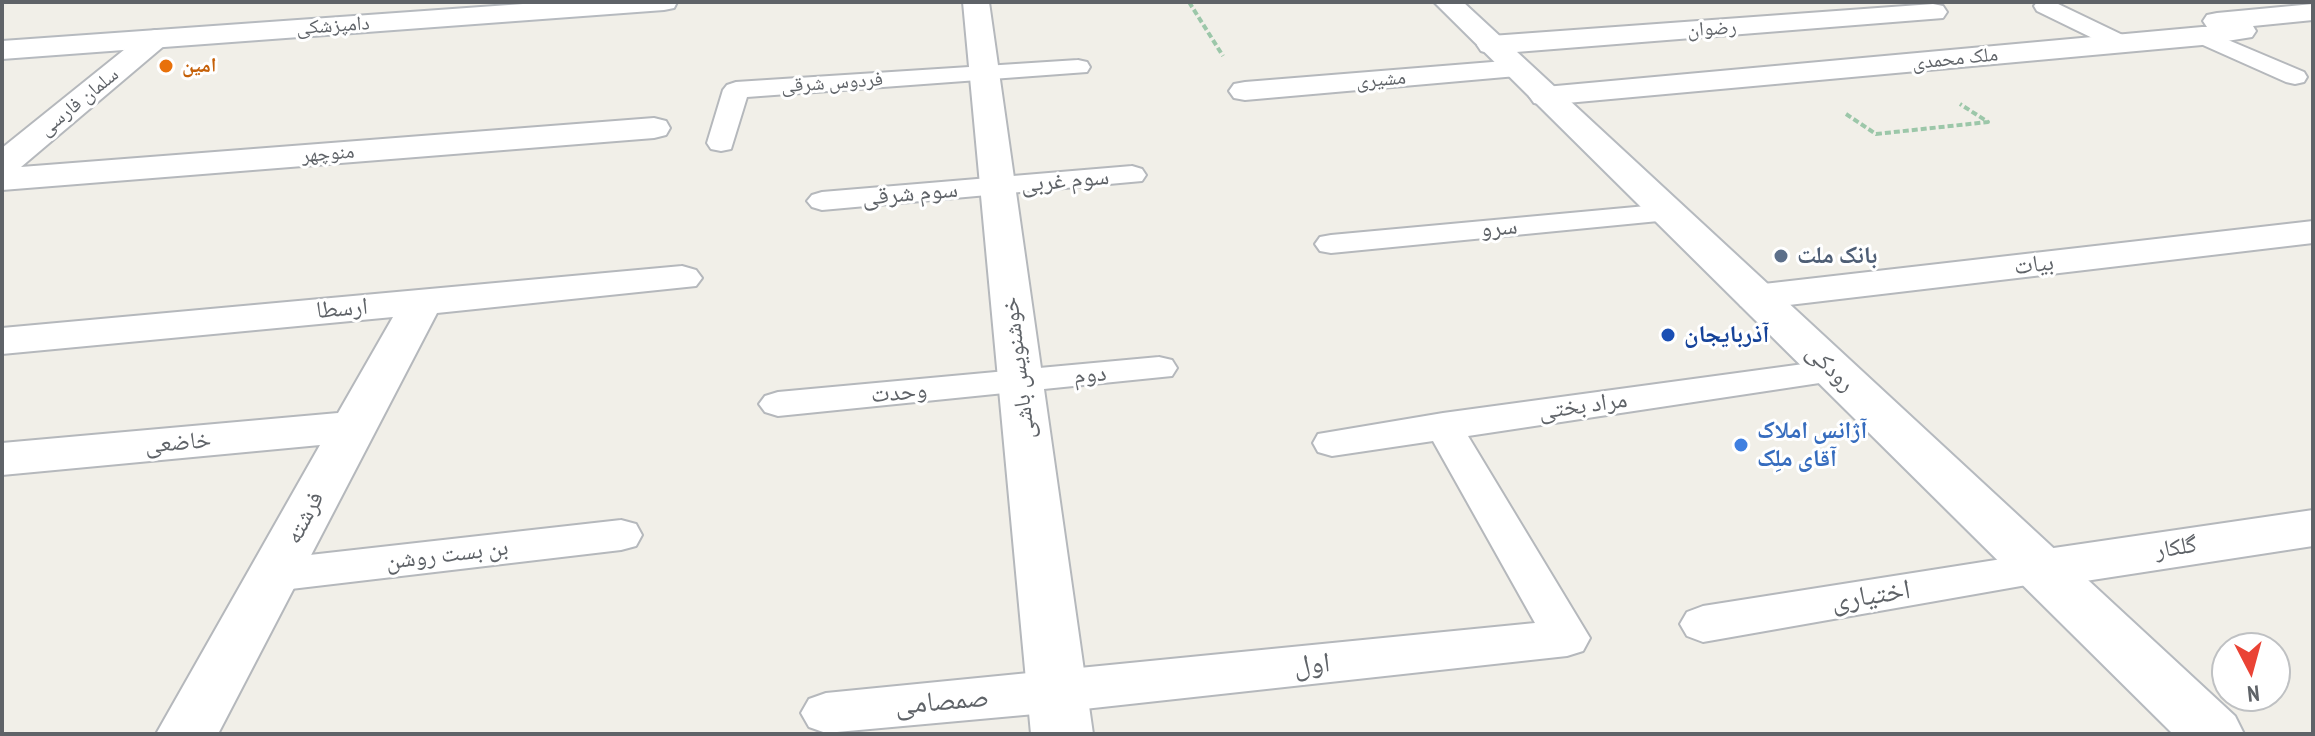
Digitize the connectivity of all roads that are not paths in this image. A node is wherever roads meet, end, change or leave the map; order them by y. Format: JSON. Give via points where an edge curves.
{"nodes":[{"id":1,"x":664,"y":2,"type":"edge"},
{"id":2,"x":976,"y":2,"type":"edge"},
{"id":3,"x":1447,"y":2,"type":"edge"},
{"id":4,"x":609,"y":4,"type":"edge"},
{"id":5,"x":2045,"y":6,"type":"dead end"},
{"id":6,"x":1933,"y":12,"type":"dead end"},
{"id":7,"x":2313,"y":12,"type":"edge"},
{"id":8,"x":1884,"y":16,"type":"junction"},
{"id":9,"x":2202,"y":36,"type":"junction"},
{"id":10,"x":155,"y":39,"type":"junction"},
{"id":11,"x":2123,"y":44,"type":"junction"},
{"id":12,"x":2,"y":50,"type":"edge"},
{"id":13,"x":1960,"y":59,"type":"junction"},
{"id":14,"x":1078,"y":67,"type":"dead end"},
{"id":15,"x":1518,"y":70,"type":"junction"},
{"id":16,"x":984,"y":73,"type":"junction"},
{"id":17,"x":2295,"y":77,"type":"dead end"},
{"id":18,"x":1245,"y":91,"type":"road end"},
{"id":19,"x":654,"y":128,"type":"dead end"},
{"id":20,"x":721,"y":143,"type":"dead end"},
{"id":21,"x":2,"y":165,"type":"edge"},
{"id":22,"x":1132,"y":175,"type":"dead end"},
{"id":23,"x":2,"y":179,"type":"edge"},
{"id":24,"x":998,"y":187,"type":"junction"},
{"id":25,"x":822,"y":201,"type":"dead end"},
{"id":26,"x":1668,"y":213,"type":"junction"},
{"id":27,"x":2313,"y":232,"type":"edge"},
{"id":28,"x":1331,"y":244,"type":"dead end"},
{"id":29,"x":682,"y":278,"type":"dead end"},
{"id":30,"x":1755,"y":297,"type":"junction"},
{"id":31,"x":422,"y":302,"type":"junction"},
{"id":32,"x":2,"y":341,"type":"edge"},
{"id":33,"x":1159,"y":368,"type":"dead end"},
{"id":34,"x":1833,"y":371,"type":"junction"},
{"id":35,"x":1021,"y":382,"type":"junction"},
{"id":36,"x":778,"y":404,"type":"dead end"},
{"id":37,"x":1443,"y":425,"type":"junction"},
{"id":38,"x":353,"y":427,"type":"junction"},
{"id":39,"x":1332,"y":443,"type":"dead end"},
{"id":40,"x":2,"y":459,"type":"edge"},
{"id":41,"x":2313,"y":528,"type":"edge"},
{"id":42,"x":621,"y":535,"type":"dead end"},
{"id":43,"x":2040,"y":569,"type":"junction"},
{"id":44,"x":274,"y":575,"type":"junction"},
{"id":45,"x":1703,"y":624,"type":"dead end"},
{"id":46,"x":826,"y":713,"type":"dead end"},
{"id":47,"x":1060,"y":713,"type":"edge"},
{"id":48,"x":187,"y":734,"type":"edge"},
{"id":49,"x":2213,"y":734,"type":"edge"}],
"edges":[{"from":1,"to":4,"type":"street","name":"دامپزشکی"},
{"from":2,"to":16,"type":"street","name":"خوشنویس باشی"},
{"from":3,"to":15,"type":"street","name":"رودکی"},
{"from":4,"to":10,"type":"street","name":"دامپزشکی"},
{"from":5,"to":11,"type":"lane"},
{"from":6,"to":8,"type":"street","name":"رضوان"},
{"from":7,"to":9,"type":"street","name":"ملک محمدی","via":[[2217,21],[2242,31]]},
{"from":8,"to":13,"type":"street"},
{"from":8,"to":15,"type":"street","name":"رضوان"},
{"from":9,"to":11,"type":"street","name":"ملک محمدی"},
{"from":9,"to":17,"type":"lane"},
{"from":10,"to":12,"type":"street","name":"دامپزشکی"},
{"from":10,"to":21,"type":"street","name":"سلمان فارسی"},
{"from":11,"to":13,"type":"street","name":"ملک محمدی"},
{"from":13,"to":15,"type":"street","name":"ملک محمدی"},
{"from":14,"to":16,"type":"lane"},
{"from":15,"to":18,"type":"street","name":"مشیری"},
{"from":15,"to":26,"type":"street","name":"رودکی"},
{"from":16,"to":20,"type":"lane","name":"فردوس شرقی","via":[[736,90]]},
{"from":16,"to":24,"type":"street","name":"خوشنویس باشی"},
{"from":19,"to":23,"type":"street","name":"منوچهر"},
{"from":22,"to":24,"type":"lane","name":"سوم غربی"},
{"from":24,"to":25,"type":"lane","name":"سوم شرقی"},
{"from":24,"to":35,"type":"street","name":"خوشنویس باشی"},
{"from":26,"to":28,"type":"lane","name":"سرو"},
{"from":26,"to":30,"type":"street","name":"رودکی"},
{"from":27,"to":30,"type":"street","name":"بیات"},
{"from":29,"to":31,"type":"street","name":"ارسطا"},
{"from":30,"to":34,"type":"street","name":"رودکی"},
{"from":31,"to":32,"type":"street","name":"ارسطا"},
{"from":31,"to":38,"type":"street","name":"فرشته"},
{"from":33,"to":35,"type":"lane","name":"دوم"},
{"from":34,"to":37,"type":"lane","name":"مراد بختی"},
{"from":34,"to":43,"type":"street","name":"رودکی"},
{"from":35,"to":36,"type":"lane","name":"وحدت"},
{"from":35,"to":47,"type":"street","name":"خوشنویس باشی"},
{"from":37,"to":39,"type":"lane","name":"مراد بختی"},
{"from":37,"to":47,"type":"lane","name":"اول","via":[[1567,638]]},
{"from":38,"to":40,"type":"street","name":"خاضعی"},
{"from":38,"to":44,"type":"street","name":"فرشته"},
{"from":41,"to":43,"type":"street","name":"گلکار"},
{"from":42,"to":44,"type":"lane","name":"بن بست روشن"},
{"from":43,"to":45,"type":"lane","name":"اختیاری"},
{"from":43,"to":49,"type":"street","name":"رودکی"},
{"from":44,"to":48,"type":"street","name":"فرشته"},
{"from":46,"to":47,"type":"lane","name":"صمصامی"}]}
